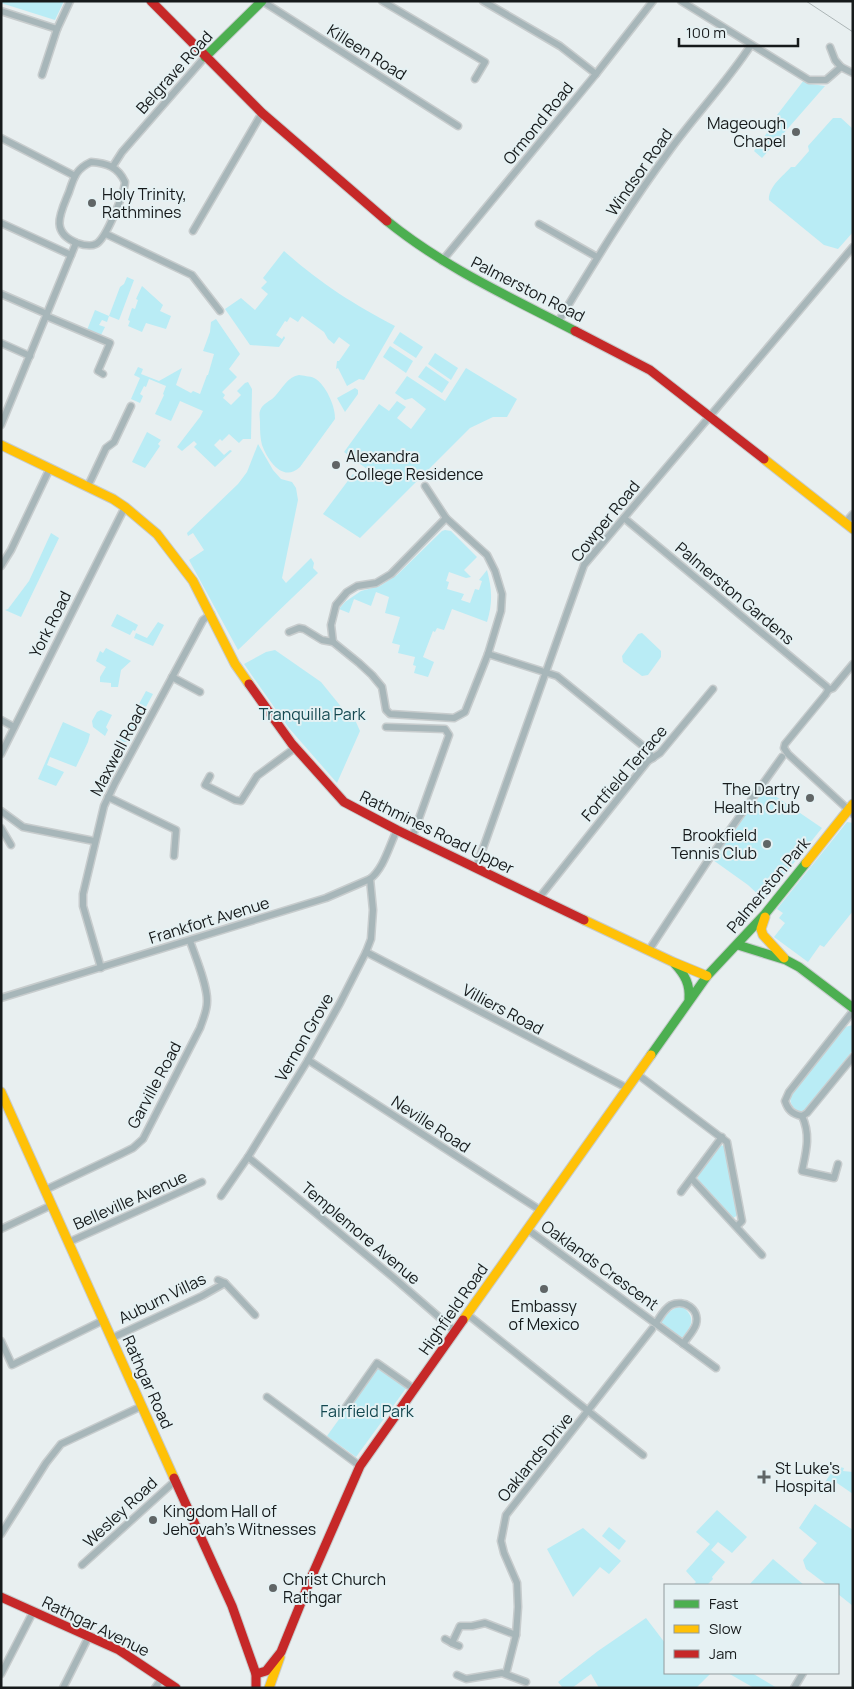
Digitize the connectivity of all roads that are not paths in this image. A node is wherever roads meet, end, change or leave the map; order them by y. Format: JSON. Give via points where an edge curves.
{"nodes":[{"id":1,"x":70,"y":1,"type":"edge"},
{"id":2,"x":151,"y":1,"type":"edge"},
{"id":3,"x":262,"y":1,"type":"edge"},
{"id":4,"x":382,"y":1,"type":"edge"},
{"id":5,"x":483,"y":1,"type":"edge"},
{"id":6,"x":653,"y":1,"type":"edge"},
{"id":7,"x":681,"y":1,"type":"edge"},
{"id":8,"x":1,"y":11,"type":"edge"},
{"id":9,"x":57,"y":29,"type":"junction"},
{"id":10,"x":751,"y":45,"type":"junction"},
{"id":11,"x":830,"y":47,"type":"dead end"},
{"id":12,"x":205,"y":57,"type":"junction"},
{"id":13,"x":841,"y":67,"type":"junction"},
{"id":14,"x":853,"y":73,"type":"edge"},
{"id":15,"x":596,"y":74,"type":"junction"},
{"id":16,"x":42,"y":75,"type":"dead end"},
{"id":17,"x":475,"y":79,"type":"dead end"},
{"id":18,"x":262,"y":113,"type":"junction"},
{"id":19,"x":458,"y":126,"type":"dead end"},
{"id":20,"x":1,"y":138,"type":"edge"},
{"id":21,"x":113,"y":166,"type":"junction"},
{"id":22,"x":75,"y":176,"type":"junction"},
{"id":23,"x":2,"y":224,"type":"edge"},
{"id":24,"x":539,"y":224,"type":"dead end"},
{"id":25,"x":193,"y":231,"type":"dead end"},
{"id":26,"x":106,"y":234,"type":"junction"},
{"id":27,"x":76,"y":243,"type":"junction"},
{"id":28,"x":853,"y":247,"type":"edge"},
{"id":29,"x":71,"y":255,"type":"junction"},
{"id":30,"x":597,"y":257,"type":"junction"},
{"id":31,"x":442,"y":261,"type":"junction"},
{"id":32,"x":1,"y":294,"type":"edge"},
{"id":33,"x":220,"y":311,"type":"dead end"},
{"id":34,"x":46,"y":315,"type":"junction"},
{"id":35,"x":558,"y":322,"type":"junction"},
{"id":36,"x":1,"y":343,"type":"edge"},
{"id":37,"x":30,"y":356,"type":"junction"},
{"id":38,"x":103,"y":374,"type":"dead end"},
{"id":39,"x":131,"y":406,"type":"dead end"},
{"id":40,"x":710,"y":416,"type":"junction"},
{"id":41,"x":1,"y":425,"type":"edge"},
{"id":42,"x":1,"y":445,"type":"edge"},
{"id":43,"x":50,"y":468,"type":"junction"},
{"id":44,"x":88,"y":486,"type":"junction"},
{"id":45,"x":425,"y":486,"type":"dead end"},
{"id":46,"x":125,"y":507,"type":"junction"},
{"id":47,"x":853,"y":514,"type":"edge"},
{"id":48,"x":446,"y":518,"type":"junction"},
{"id":49,"x":624,"y":518,"type":"junction"},
{"id":50,"x":845,"y":523,"type":"junction"},
{"id":51,"x":853,"y":529,"type":"edge"},
{"id":52,"x":1,"y":566,"type":"edge"},
{"id":53,"x":210,"y":614,"type":"junction"},
{"id":54,"x":289,"y":632,"type":"dead end"},
{"id":55,"x":333,"y":642,"type":"junction"},
{"id":56,"x":488,"y":654,"type":"junction"},
{"id":57,"x":853,"y":664,"type":"edge"},
{"id":58,"x":545,"y":673,"type":"junction"},
{"id":59,"x":172,"y":677,"type":"junction"},
{"id":60,"x":713,"y":689,"type":"dead end"},
{"id":61,"x":828,"y":690,"type":"junction"},
{"id":62,"x":200,"y":692,"type":"dead end"},
{"id":63,"x":1,"y":720,"type":"edge"},
{"id":64,"x":14,"y":727,"type":"junction"},
{"id":65,"x":386,"y":727,"type":"dead end"},
{"id":66,"x":295,"y":748,"type":"junction"},
{"id":67,"x":1,"y":754,"type":"edge"},
{"id":68,"x":782,"y":757,"type":"dead end"},
{"id":69,"x":653,"y":758,"type":"junction"},
{"id":70,"x":210,"y":776,"type":"dead end"},
{"id":71,"x":108,"y":797,"type":"junction"},
{"id":72,"x":851,"y":809,"type":"edge"},
{"id":73,"x":1,"y":811,"type":"edge"},
{"id":74,"x":9,"y":817,"type":"junction"},
{"id":75,"x":1,"y":826,"type":"edge"},
{"id":76,"x":397,"y":830,"type":"junction"},
{"id":77,"x":412,"y":838,"type":"junction"},
{"id":78,"x":94,"y":841,"type":"junction"},
{"id":79,"x":11,"y":845,"type":"dead end"},
{"id":80,"x":174,"y":856,"type":"dead end"},
{"id":81,"x":476,"y":868,"type":"junction"},
{"id":82,"x":370,"y":879,"type":"junction"},
{"id":83,"x":539,"y":898,"type":"junction"},
{"id":84,"x":765,"y":914,"type":"junction"},
{"id":85,"x":190,"y":941,"type":"junction"},
{"id":86,"x":738,"y":944,"type":"junction"},
{"id":87,"x":649,"y":950,"type":"junction"},
{"id":88,"x":366,"y":952,"type":"junction"},
{"id":89,"x":786,"y":960,"type":"junction"},
{"id":90,"x":673,"y":962,"type":"junction"},
{"id":91,"x":101,"y":968,"type":"junction"},
{"id":92,"x":707,"y":976,"type":"junction"},
{"id":93,"x":1,"y":998,"type":"edge"},
{"id":94,"x":688,"y":1002,"type":"junction"},
{"id":95,"x":853,"y":1009,"type":"edge"},
{"id":96,"x":853,"y":1057,"type":"edge"},
{"id":97,"x":308,"y":1060,"type":"junction"},
{"id":98,"x":638,"y":1074,"type":"junction"},
{"id":99,"x":627,"y":1088,"type":"junction"},
{"id":100,"x":1,"y":1092,"type":"edge"},
{"id":101,"x":802,"y":1116,"type":"junction"},
{"id":102,"x":722,"y":1137,"type":"junction"},
{"id":103,"x":248,"y":1157,"type":"junction"},
{"id":104,"x":838,"y":1164,"type":"dead end"},
{"id":105,"x":692,"y":1179,"type":"junction"},
{"id":106,"x":202,"y":1182,"type":"dead end"},
{"id":107,"x":45,"y":1190,"type":"junction"},
{"id":108,"x":681,"y":1192,"type":"dead end"},
{"id":109,"x":221,"y":1196,"type":"dead end"},
{"id":110,"x":52,"y":1205,"type":"junction"},
{"id":111,"x":540,"y":1210,"type":"junction"},
{"id":112,"x":737,"y":1226,"type":"junction"},
{"id":113,"x":1,"y":1229,"type":"edge"},
{"id":114,"x":528,"y":1229,"type":"junction"},
{"id":115,"x":69,"y":1242,"type":"junction"},
{"id":116,"x":762,"y":1254,"type":"dead end"},
{"id":117,"x":467,"y":1314,"type":"junction"},
{"id":118,"x":255,"y":1315,"type":"dead end"},
{"id":119,"x":104,"y":1320,"type":"junction"},
{"id":120,"x":654,"y":1326,"type":"junction"},
{"id":121,"x":456,"y":1331,"type":"junction"},
{"id":122,"x":112,"y":1338,"type":"junction"},
{"id":123,"x":1,"y":1341,"type":"edge"},
{"id":124,"x":683,"y":1344,"type":"junction"},
{"id":125,"x":716,"y":1368,"type":"dead end"},
{"id":126,"x":414,"y":1389,"type":"junction"},
{"id":127,"x":267,"y":1397,"type":"dead end"},
{"id":128,"x":142,"y":1406,"type":"junction"},
{"id":129,"x":346,"y":1407,"type":"dead end"},
{"id":130,"x":588,"y":1412,"type":"junction"},
{"id":131,"x":643,"y":1455,"type":"dead end"},
{"id":132,"x":360,"y":1466,"type":"junction"},
{"id":133,"x":176,"y":1480,"type":"junction"},
{"id":134,"x":1,"y":1534,"type":"edge"},
{"id":135,"x":82,"y":1566,"type":"dead end"},
{"id":136,"x":1,"y":1597,"type":"edge"},
{"id":137,"x":33,"y":1612,"type":"junction"},
{"id":138,"x":516,"y":1635,"type":"junction"},
{"id":139,"x":89,"y":1636,"type":"junction"},
{"id":140,"x":445,"y":1639,"type":"dead end"},
{"id":141,"x":281,"y":1652,"type":"junction"},
{"id":142,"x":1,"y":1674,"type":"edge"},
{"id":143,"x":256,"y":1674,"type":"junction"},
{"id":144,"x":506,"y":1674,"type":"junction"},
{"id":145,"x":802,"y":1674,"type":"edge"},
{"id":146,"x":457,"y":1675,"type":"dead end"},
{"id":147,"x":162,"y":1678,"type":"junction"},
{"id":148,"x":526,"y":1682,"type":"dead end"},
{"id":149,"x":63,"y":1688,"type":"edge"},
{"id":150,"x":155,"y":1688,"type":"edge"},
{"id":151,"x":176,"y":1688,"type":"edge"},
{"id":152,"x":256,"y":1688,"type":"edge"},
{"id":153,"x":269,"y":1688,"type":"edge"},
{"id":154,"x":794,"y":1688,"type":"edge"}],
"edges":[{"from":1,"to":9,"type":"street"},
{"from":2,"to":12,"type":"street","name":"Palmerston Road"},
{"from":3,"to":12,"type":"street","name":"Belgrave Road"},
{"from":3,"to":19,"type":"street","name":"Killeen Road"},
{"from":4,"to":17,"type":"street","via":[[485,62]]},
{"from":5,"to":15,"type":"street","via":[[560,46]]},
{"from":6,"to":15,"type":"street","name":"Ormond Road"},
{"from":7,"to":10,"type":"street"},
{"from":8,"to":9,"type":"street"},
{"from":9,"to":16,"type":"street"},
{"from":10,"to":13,"type":"street","via":[[810,80],[826,80]]},
{"from":10,"to":30,"type":"street","name":"Windsor Road","via":[[643,186]]},
{"from":11,"to":13,"type":"street"},
{"from":12,"to":18,"type":"street","name":"Palmerston Road"},
{"from":12,"to":21,"type":"street","name":"Belgrave Road"},
{"from":13,"to":14,"type":"street"},
{"from":15,"to":31,"type":"street","name":"Ormond Road"},
{"from":18,"to":25,"type":"street"},
{"from":18,"to":31,"type":"street","name":"Palmerston Road","via":[[372,208]]},
{"from":20,"to":22,"type":"street"},
{"from":21,"to":22,"type":"street","via":[[90,162],[81,166]]},
{"from":21,"to":26,"type":"street","via":[[122,174],[125,186]]},
{"from":22,"to":27,"type":"street","via":[[59,226],[63,234]]},
{"from":23,"to":29,"type":"street"},
{"from":24,"to":30,"type":"street"},
{"from":26,"to":27,"type":"street","via":[[90,246]]},
{"from":26,"to":33,"type":"street","via":[[192,275]]},
{"from":27,"to":29,"type":"street"},
{"from":28,"to":40,"type":"street","name":"Cowper Road"},
{"from":29,"to":34,"type":"street"},
{"from":30,"to":35,"type":"street","name":"Windsor Road"},
{"from":31,"to":35,"type":"street","name":"Palmerston Road"},
{"from":32,"to":34,"type":"street"},
{"from":34,"to":37,"type":"street"},
{"from":34,"to":38,"type":"street","via":[[110,343],[98,371]]},
{"from":35,"to":40,"type":"street","name":"Palmerston Road","via":[[650,370]]},
{"from":36,"to":37,"type":"street"},
{"from":37,"to":41,"type":"street"},
{"from":39,"to":44,"type":"street"},
{"from":40,"to":49,"type":"street","name":"Cowper Road"},
{"from":40,"to":50,"type":"street","name":"Palmerston Road"},
{"from":42,"to":43,"type":"street","name":"Rathmines Road Upper"},
{"from":43,"to":44,"type":"street","name":"Rathmines Road Upper"},
{"from":43,"to":52,"type":"street"},
{"from":44,"to":46,"type":"street","name":"Rathmines Road Upper"},
{"from":45,"to":48,"type":"street"},
{"from":46,"to":53,"type":"street","name":"Rathmines Road Upper","via":[[167,546],[193,581]]},
{"from":46,"to":64,"type":"street","name":"York Road"},
{"from":47,"to":50,"type":"street"},
{"from":48,"to":55,"type":"street","via":[[391,574],[376,584],[357,586],[336,604],[331,625]]},
{"from":48,"to":56,"type":"street","via":[[487,555],[495,571],[502,594],[501,610]]},
{"from":49,"to":58,"type":"street","name":"Cowper Road","via":[[584,565]]},
{"from":49,"to":61,"type":"street","name":"Palmerston Gardens"},
{"from":50,"to":51,"type":"street","name":"Palmerston Road"},
{"from":53,"to":59,"type":"street","name":"Maxwell Road","via":[[203,620]]},
{"from":53,"to":66,"type":"street","name":"Rathmines Road Upper","via":[[235,663]]},
{"from":54,"to":55,"type":"street","via":[[299,628]]},
{"from":55,"to":56,"type":"street","via":[[382,687],[384,704],[390,714],[454,718],[465,712]]},
{"from":56,"to":58,"type":"street"},
{"from":57,"to":61,"type":"street"},
{"from":58,"to":69,"type":"street","via":[[557,676],[643,746]]},
{"from":58,"to":81,"type":"street","name":"Cowper Road"},
{"from":59,"to":62,"type":"street"},
{"from":59,"to":71,"type":"street","name":"Maxwell Road"},
{"from":60,"to":69,"type":"street","name":"Fortfield Terrace"},
{"from":61,"to":72,"type":"street","via":[[784,748]]},
{"from":63,"to":64,"type":"street"},
{"from":64,"to":67,"type":"street","name":"York Road"},
{"from":65,"to":77,"type":"street","via":[[445,729],[449,735]]},
{"from":66,"to":70,"type":"street","via":[[257,776],[241,801],[205,785]]},
{"from":66,"to":76,"type":"street","name":"Rathmines Road Upper","via":[[344,802]]},
{"from":68,"to":87,"type":"street"},
{"from":69,"to":83,"type":"street","name":"Fortfield Terrace"},
{"from":71,"to":78,"type":"street","name":"Maxwell Road"},
{"from":71,"to":80,"type":"street","via":[[176,830]]},
{"from":72,"to":84,"type":"street","name":"Palmerston Park"},
{"from":73,"to":74,"type":"street"},
{"from":74,"to":75,"type":"street"},
{"from":74,"to":78,"type":"street","via":[[23,827]]},
{"from":75,"to":79,"type":"street"},
{"from":76,"to":77,"type":"street","name":"Rathmines Road Upper"},
{"from":76,"to":82,"type":"street","via":[[381,866]]},
{"from":77,"to":81,"type":"street","name":"Rathmines Road Upper"},
{"from":78,"to":91,"type":"street","name":"Maxwell Road","via":[[83,906]]},
{"from":81,"to":83,"type":"street","name":"Rathmines Road Upper"},
{"from":82,"to":85,"type":"street","name":"Frankfort Avenue","via":[[326,898]]},
{"from":82,"to":88,"type":"street","name":"Vernon Grove","via":[[373,910],[371,939]]},
{"from":83,"to":87,"type":"street","name":"Rathmines Road Upper"},
{"from":84,"to":86,"type":"street","name":"Palmerston Park"},
{"from":84,"to":89,"type":"street","via":[[764,935]]},
{"from":85,"to":91,"type":"street","name":"Frankfort Avenue"},
{"from":85,"to":107,"type":"street","name":"Garville Road","via":[[208,999],[206,1012],[142,1139],[122,1154]]},
{"from":86,"to":89,"type":"street"},
{"from":86,"to":92,"type":"street","name":"Palmerston Park"},
{"from":87,"to":90,"type":"street","name":"Rathmines Road Upper"},
{"from":88,"to":97,"type":"street","name":"Vernon Grove"},
{"from":88,"to":99,"type":"street","name":"Villiers Road"},
{"from":89,"to":95,"type":"street"},
{"from":90,"to":92,"type":"street","name":"Rathmines Road Upper"},
{"from":90,"to":94,"type":"street","via":[[688,981]]},
{"from":91,"to":93,"type":"street","name":"Frankfort Avenue"},
{"from":92,"to":94,"type":"street","name":"Highfield Road"},
{"from":94,"to":98,"type":"street","name":"Highfield Road"},
{"from":95,"to":101,"type":"street","via":[[789,1092],[785,1101],[788,1109]]},
{"from":96,"to":101,"type":"street"},
{"from":97,"to":103,"type":"street","name":"Vernon Grove"},
{"from":97,"to":111,"type":"street","name":"Neville Road"},
{"from":98,"to":99,"type":"street","name":"Highfield Road"},
{"from":98,"to":102,"type":"street"},
{"from":99,"to":111,"type":"street","name":"Highfield Road"},
{"from":100,"to":107,"type":"street","name":"Rathgar Road"},
{"from":101,"to":104,"type":"street","via":[[807,1146],[802,1171],[834,1178]]},
{"from":102,"to":105,"type":"street"},
{"from":102,"to":112,"type":"street","via":[[727,1142],[742,1221]]},
{"from":103,"to":109,"type":"street","name":"Vernon Grove"},
{"from":103,"to":121,"type":"street","name":"Templemore Avenue"},
{"from":105,"to":108,"type":"street"},
{"from":105,"to":112,"type":"street"},
{"from":106,"to":115,"type":"street","name":"Belleville Avenue"},
{"from":107,"to":110,"type":"street","name":"Rathgar Road"},
{"from":110,"to":113,"type":"street"},
{"from":110,"to":115,"type":"street","name":"Rathgar Road"},
{"from":111,"to":114,"type":"street","name":"Highfield Road"},
{"from":112,"to":116,"type":"street"},
{"from":114,"to":117,"type":"street","name":"Highfield Road"},
{"from":114,"to":120,"type":"street","name":"Oaklands Crescent"},
{"from":115,"to":119,"type":"street","name":"Rathgar Road"},
{"from":117,"to":121,"type":"street","name":"Highfield Road"},
{"from":117,"to":130,"type":"street","name":"Oaklands Drive"},
{"from":118,"to":122,"type":"street","name":"Auburn Villas","via":[[222,1281],[202,1296]]},
{"from":119,"to":122,"type":"street","name":"Rathgar Road"},
{"from":119,"to":123,"type":"street","via":[[12,1368]]},
{"from":120,"to":124,"type":"street","name":"Oaklands Crescent"},
{"from":120,"to":124,"type":"street","name":"Oaklands Crescent","via":[[672,1304],[688,1305],[695,1313],[696,1324]]},
{"from":120,"to":130,"type":"street","name":"Oaklands Drive"},
{"from":121,"to":126,"type":"street","name":"Highfield Road"},
{"from":122,"to":128,"type":"street","name":"Rathgar Road"},
{"from":124,"to":125,"type":"street","name":"Oaklands Crescent"},
{"from":126,"to":129,"type":"street","via":[[378,1363]]},
{"from":126,"to":132,"type":"street","name":"Highfield Road"},
{"from":127,"to":132,"type":"street"},
{"from":128,"to":133,"type":"street","name":"Rathgar Road"},
{"from":128,"to":134,"type":"street","via":[[61,1444]]},
{"from":130,"to":131,"type":"street","name":"Oaklands Drive"},
{"from":130,"to":138,"type":"street","name":"Oaklands Drive","via":[[506,1515],[501,1541],[517,1583]]},
{"from":132,"to":141,"type":"street","name":"Highfield Road"},
{"from":133,"to":135,"type":"street","name":"Wesley Road"},
{"from":133,"to":143,"type":"street","name":"Rathgar Road","via":[[232,1606]]},
{"from":136,"to":137,"type":"street","name":"Rathgar Avenue"},
{"from":137,"to":139,"type":"street","name":"Rathgar Avenue"},
{"from":137,"to":142,"type":"street"},
{"from":138,"to":140,"type":"street","via":[[485,1623],[460,1626],[456,1644]]},
{"from":138,"to":144,"type":"street","name":"Oaklands Drive"},
{"from":139,"to":147,"type":"street","name":"Rathgar Avenue","via":[[124,1653]]},
{"from":139,"to":149,"type":"street"},
{"from":141,"to":143,"type":"street","name":"Highfield Road","via":[[266,1671]]},
{"from":141,"to":153,"type":"street"},
{"from":143,"to":152,"type":"street","name":"Rathgar Road"},
{"from":144,"to":146,"type":"street","via":[[466,1680]]},
{"from":144,"to":148,"type":"street"},
{"from":145,"to":154,"type":"street"},
{"from":147,"to":150,"type":"street"},
{"from":147,"to":151,"type":"street","name":"Rathgar Avenue"}]}
